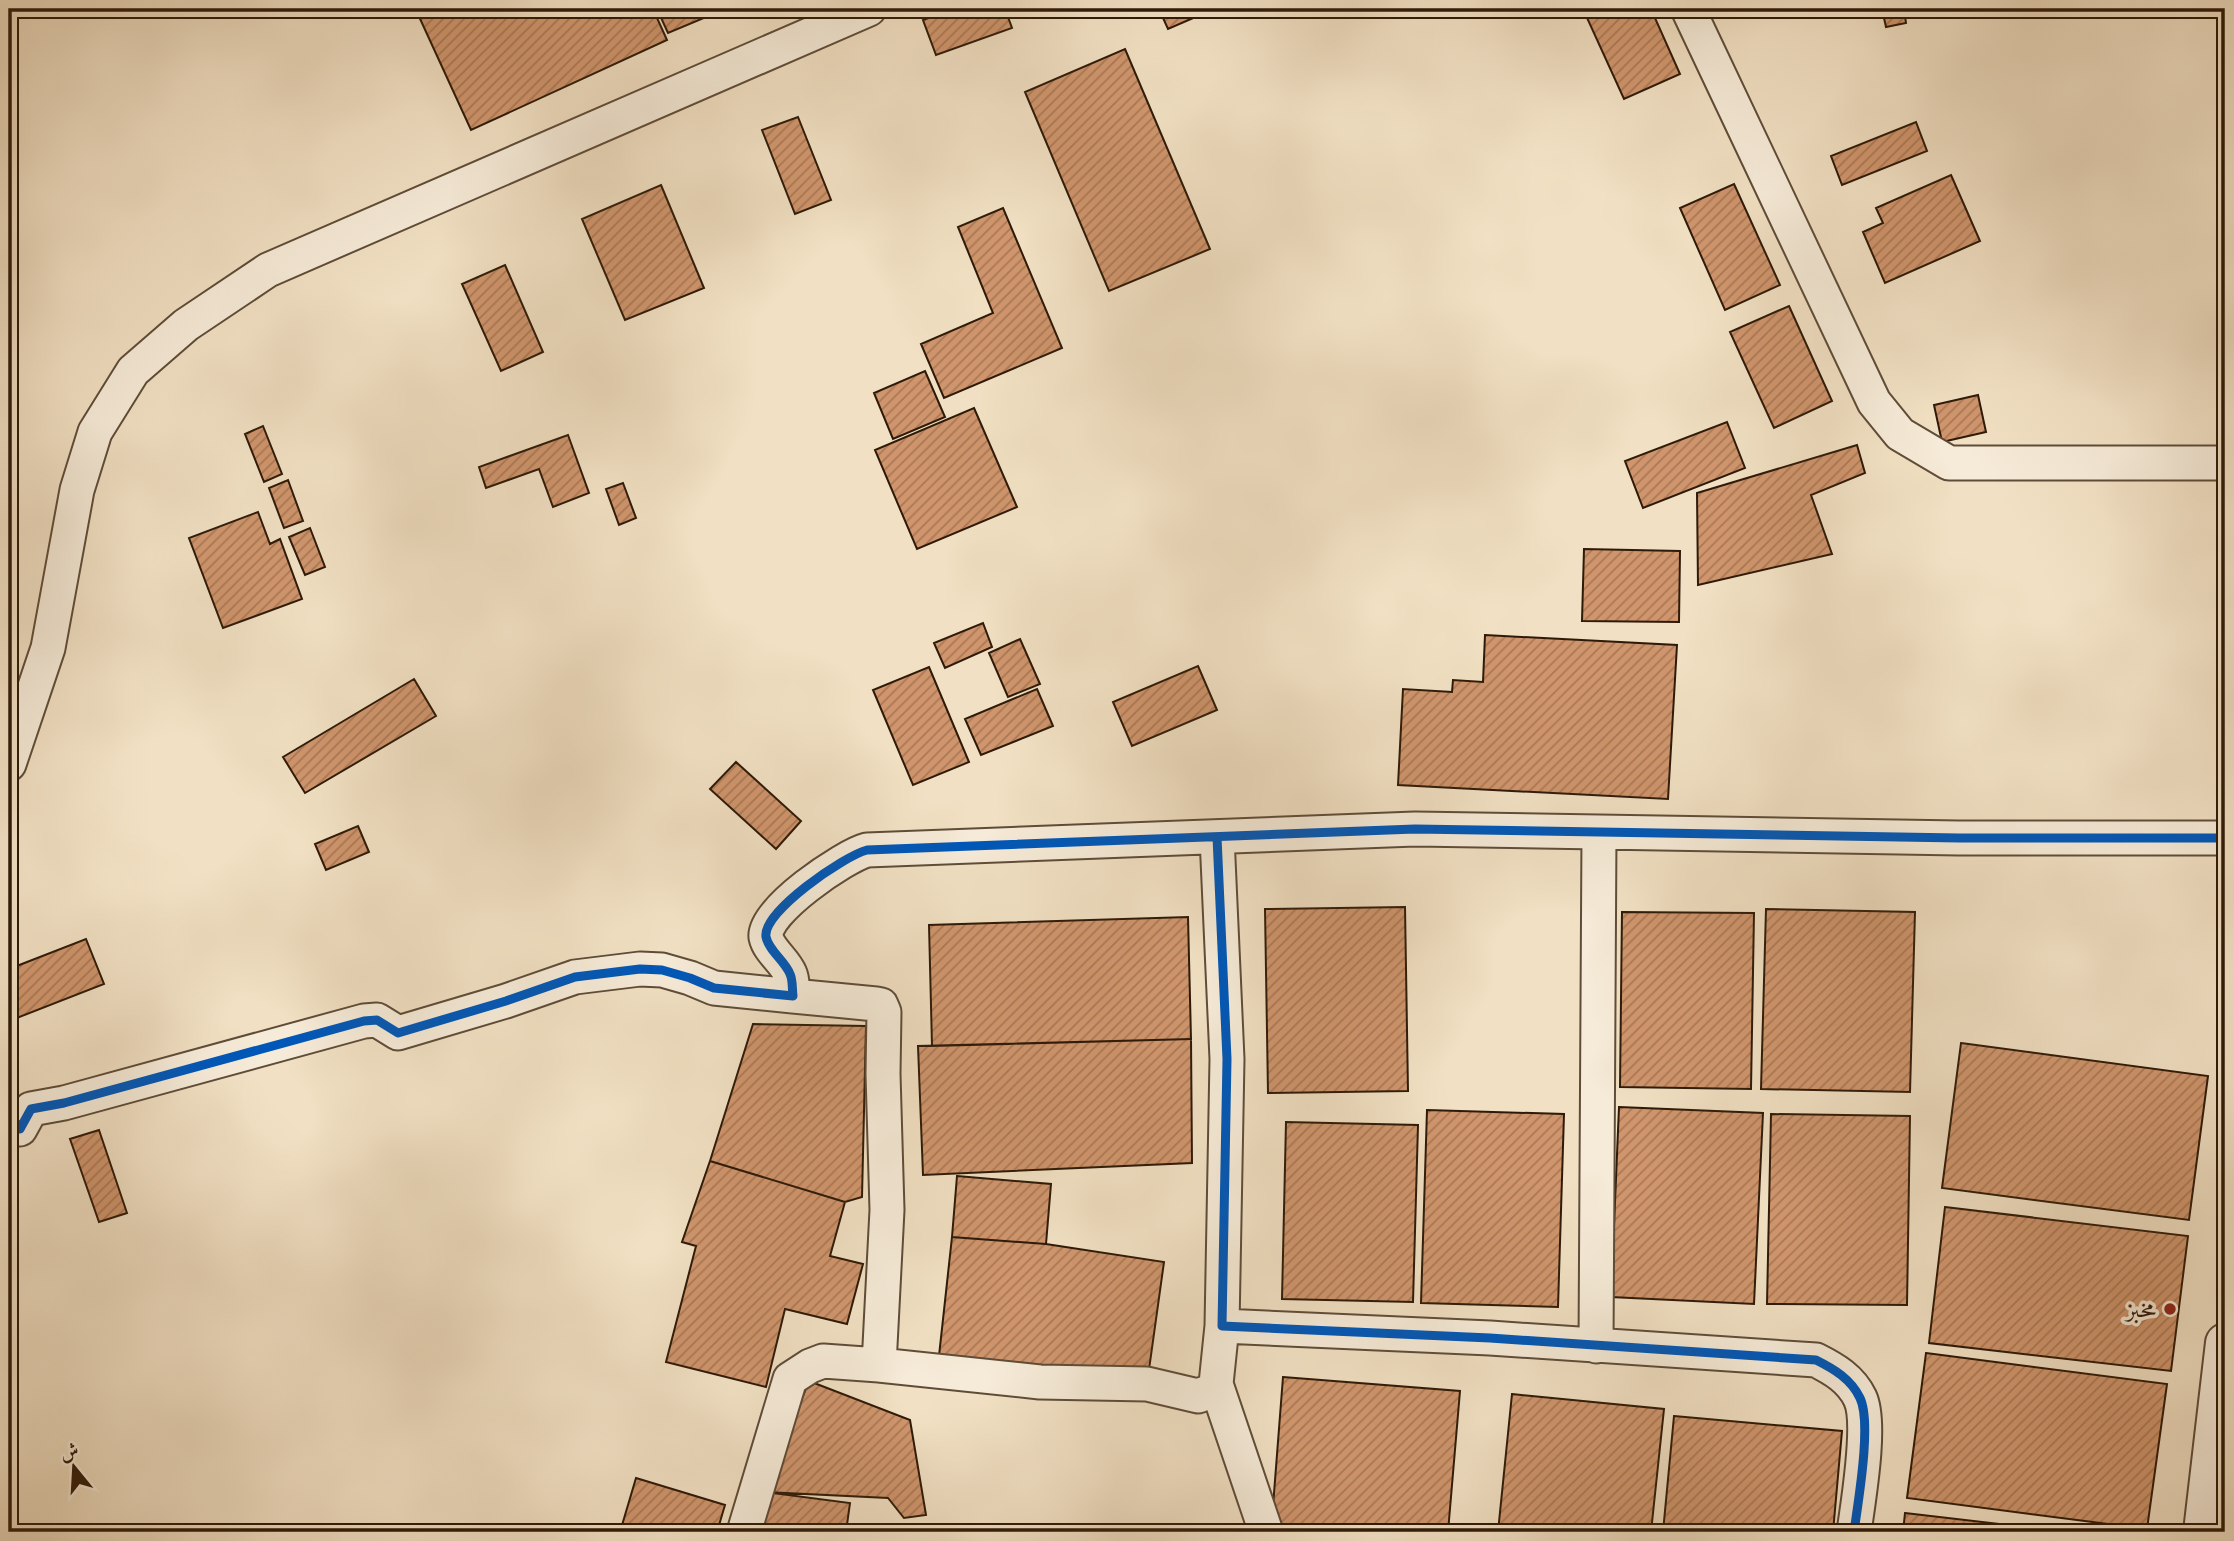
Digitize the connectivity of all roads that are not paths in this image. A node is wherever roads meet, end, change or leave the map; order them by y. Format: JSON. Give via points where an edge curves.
{"nodes":[{"id":1,"x":869,"y":9,"type":"edge"},
{"id":2,"x":1688,"y":9,"type":"edge"},
{"id":3,"x":2225,"y":463,"type":"edge"},
{"id":4,"x":9,"y":764,"type":"edge"},
{"id":5,"x":1598,"y":832,"type":"junction"},
{"id":6,"x":1217,"y":837,"type":"junction"},
{"id":7,"x":2225,"y":838,"type":"edge"},
{"id":8,"x":793,"y":996,"type":"junction"},
{"id":9,"x":9,"y":1114,"type":"edge"},
{"id":10,"x":1222,"y":1326,"type":"junction"},
{"id":11,"x":2225,"y":1343,"type":"edge"},
{"id":12,"x":1596,"y":1346,"type":"junction"},
{"id":13,"x":879,"y":1365,"type":"junction"},
{"id":14,"x":1216,"y":1384,"type":"junction"},
{"id":15,"x":744,"y":1532,"type":"edge"},
{"id":16,"x":1266,"y":1532,"type":"edge"},
{"id":17,"x":1854,"y":1532,"type":"edge"},
{"id":18,"x":2203,"y":1532,"type":"edge"}],
"edges":[{"from":1,"to":4,"type":"street","via":[[268,270],[186,325],[133,371],[95,432],[77,490],[48,648]]},
{"from":2,"to":3,"type":"street","via":[[1874,401],[1900,433],[1949,463]]},
{"from":5,"to":6,"type":"street","via":[[1415,830]]},
{"from":5,"to":7,"type":"street"},
{"from":5,"to":12,"type":"street"},
{"from":6,"to":8,"type":"street","via":[[856,853],[798,893],[767,928],[766,937],[791,976]]},
{"from":6,"to":10,"type":"street","via":[[1227,1059]]},
{"from":8,"to":9,"type":"street","via":[[715,988],[662,970],[575,977],[398,1033],[377,1020],[363,1021],[32,1109],[20,1129]]},
{"from":8,"to":13,"type":"street","via":[[876,1004],[884,1012],[887,1210]]},
{"from":10,"to":12,"type":"street"},
{"from":10,"to":14,"type":"street"},
{"from":11,"to":18,"type":"street"},
{"from":12,"to":17,"type":"street","via":[[1816,1360],[1839,1372],[1861,1399],[1865,1433]]},
{"from":13,"to":14,"type":"street","via":[[1040,1382],[1147,1384],[1198,1396]]},
{"from":13,"to":15,"type":"street","via":[[823,1362],[790,1379]]},
{"from":14,"to":16,"type":"street"}]}
